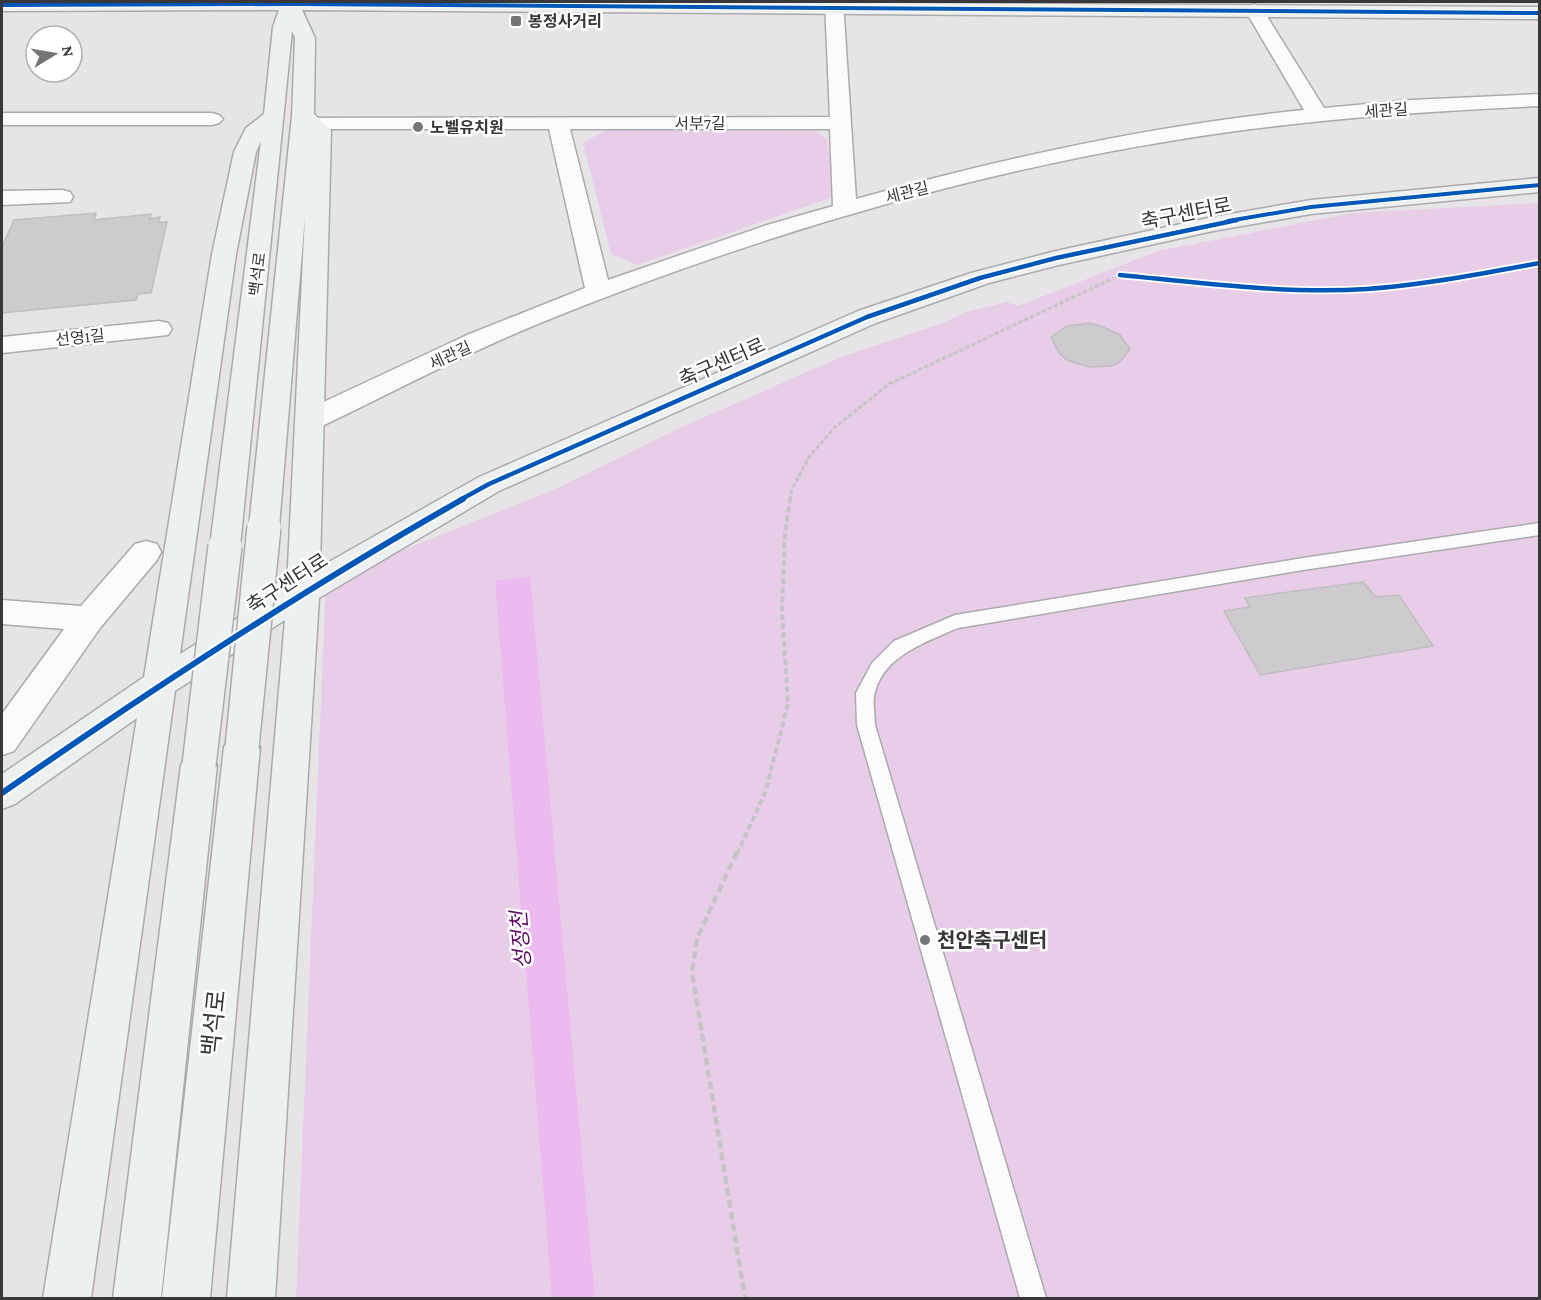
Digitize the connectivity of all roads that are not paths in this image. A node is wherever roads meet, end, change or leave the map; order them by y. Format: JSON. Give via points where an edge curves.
{"nodes":[{"id":1,"x":290,"y":3,"type":"edge"},
{"id":2,"x":835,"y":4,"type":"edge"},
{"id":3,"x":2,"y":5,"type":"edge"},
{"id":4,"x":1255,"y":8,"type":"edge"},
{"id":5,"x":1539,"y":12,"type":"edge"},
{"id":6,"x":1539,"y":100,"type":"edge"},
{"id":7,"x":1318,"y":116,"type":"junction"},
{"id":8,"x":297,"y":118,"type":"junction"},
{"id":9,"x":2,"y":119,"type":"edge"},
{"id":10,"x":212,"y":119,"type":"dead end"},
{"id":11,"x":558,"y":123,"type":"junction"},
{"id":12,"x":841,"y":123,"type":"junction"},
{"id":13,"x":1539,"y":185,"type":"edge"},
{"id":14,"x":63,"y":197,"type":"dead end"},
{"id":15,"x":2,"y":198,"type":"edge"},
{"id":16,"x":845,"y":207,"type":"junction"},
{"id":17,"x":598,"y":291,"type":"junction"},
{"id":18,"x":159,"y":329,"type":"dead end"},
{"id":19,"x":2,"y":345,"type":"edge"},
{"id":20,"x":310,"y":420,"type":"junction"},
{"id":21,"x":1539,"y":529,"type":"edge"},
{"id":22,"x":146,"y":552,"type":"dead end"},
{"id":23,"x":303,"y":594,"type":"junction"},
{"id":24,"x":2,"y":612,"type":"edge"},
{"id":25,"x":89,"y":619,"type":"junction"},
{"id":26,"x":159,"y":684,"type":"junction"},
{"id":27,"x":2,"y":741,"type":"edge"},
{"id":28,"x":2,"y":793,"type":"edge"},
{"id":29,"x":67,"y":1299,"type":"edge"},
{"id":30,"x":137,"y":1299,"type":"edge"},
{"id":31,"x":186,"y":1299,"type":"edge"},
{"id":32,"x":251,"y":1299,"type":"edge"},
{"id":33,"x":1033,"y":1299,"type":"edge"}],
"edges":[{"from":1,"to":2,"type":"main road"},
{"from":1,"to":3,"type":"main road"},
{"from":1,"to":8,"type":"main road","name":"백석로","via":[[283,27]]},
{"from":1,"to":8,"type":"main road","name":"백석로","via":[[305,38]]},
{"from":2,"to":4,"type":"main road"},
{"from":2,"to":12,"type":"street"},
{"from":4,"to":5,"type":"main road"},
{"from":4,"to":7,"type":"street"},
{"from":6,"to":7,"type":"street","name":"세관길"},
{"from":7,"to":16,"type":"street","name":"세관길","via":[[1237,124],[1115,147],[987,172]]},
{"from":8,"to":11,"type":"street","name":"서부7길"},
{"from":8,"to":20,"type":"main road","via":[[320,130]]},
{"from":8,"to":26,"type":"main road","via":[[254,133],[245,152],[228,232]]},
{"from":8,"to":30,"type":"main road","name":"백석로","bridge":true,"via":[[225,546]]},
{"from":8,"to":31,"type":"main road","name":"백석로","bridge":true,"via":[[264,527]]},
{"from":9,"to":10,"type":"street"},
{"from":11,"to":12,"type":"street","name":"서부7길"},
{"from":11,"to":17,"type":"street"},
{"from":12,"to":16,"type":"street"},
{"from":13,"to":23,"type":"main road","name":"축구센터로","via":[[1311,207],[1140,239],[980,278],[867,317],[489,484]]},
{"from":14,"to":15,"type":"street"},
{"from":16,"to":17,"type":"street","name":"세관길"},
{"from":17,"to":20,"type":"street","name":"세관길","via":[[528,318]]},
{"from":18,"to":19,"type":"street","name":"선영1길"},
{"from":20,"to":23,"type":"main road"},
{"from":21,"to":33,"type":"lane","via":[[955,622],[900,645],[878,668],[865,693],[866,725]]},
{"from":22,"to":25,"type":"street"},
{"from":23,"to":26,"type":"main road","name":"축구센터로"},
{"from":23,"to":32,"type":"main road"},
{"from":24,"to":25,"type":"street"},
{"from":25,"to":27,"type":"street"},
{"from":26,"to":28,"type":"main road","name":"축구센터로"},
{"from":26,"to":29,"type":"main road"}]}
